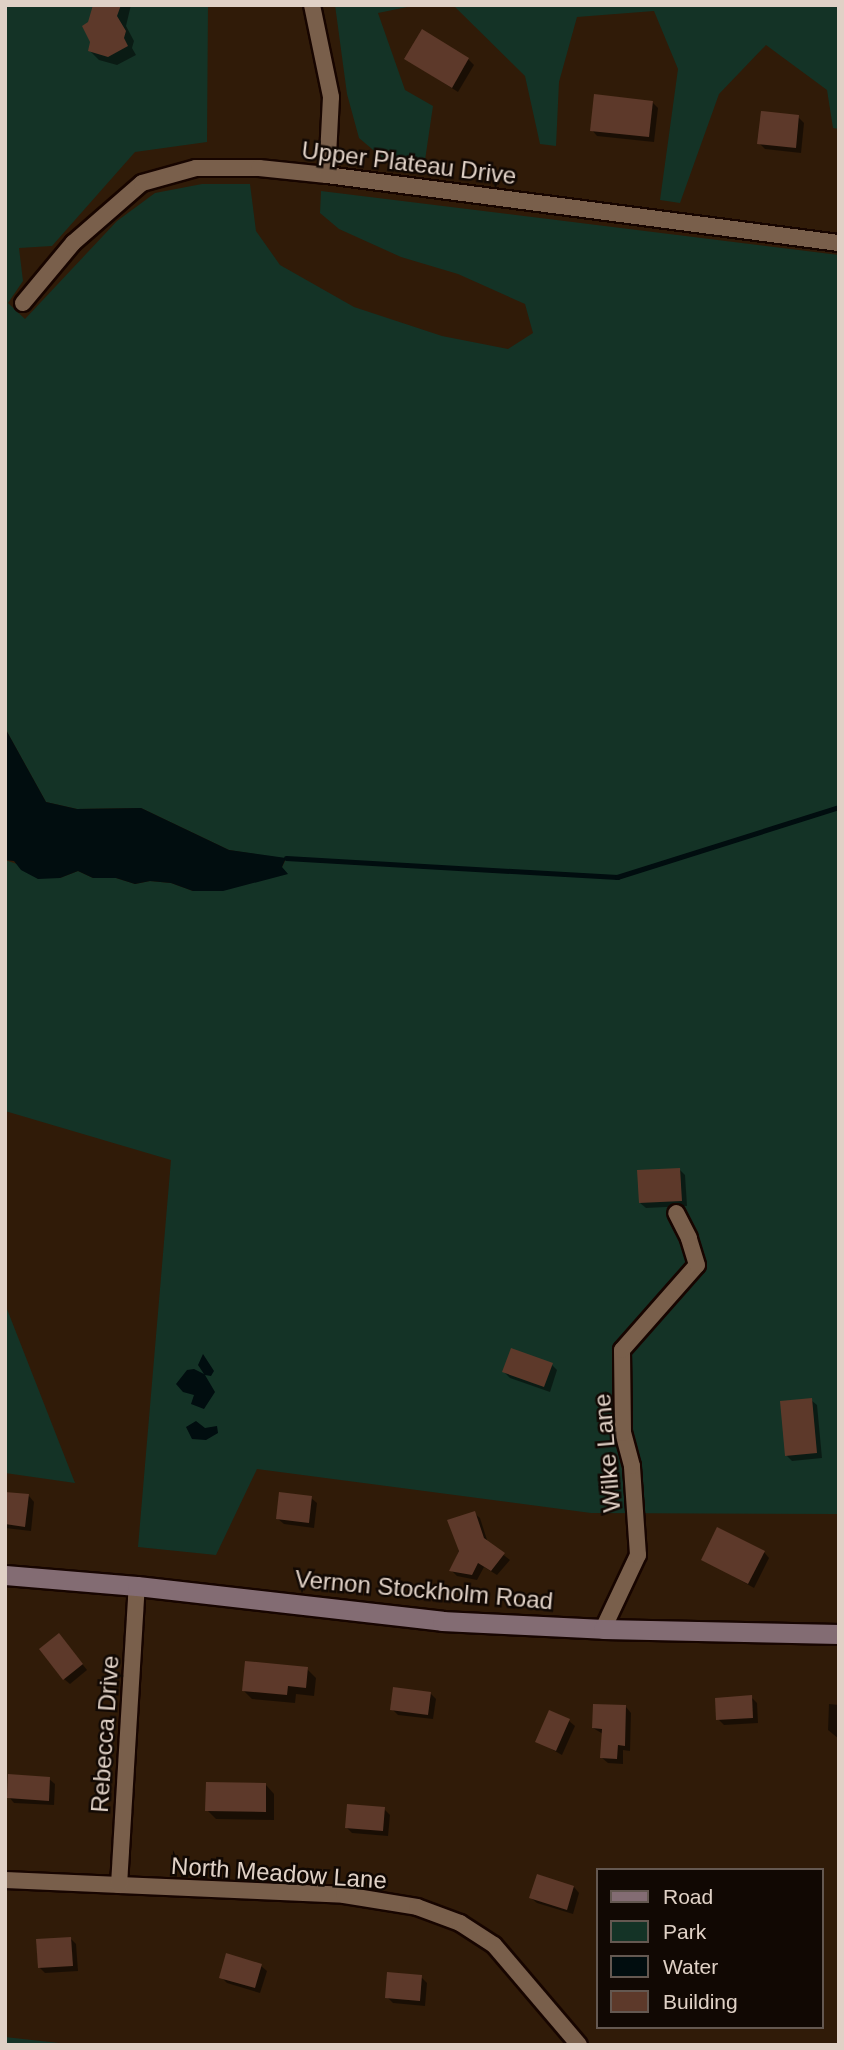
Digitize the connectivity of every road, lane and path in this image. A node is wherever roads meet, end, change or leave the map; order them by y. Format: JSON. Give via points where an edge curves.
{"nodes":[{"id":1,"x":312,"y":5,"type":"edge"},
{"id":2,"x":327,"y":175,"type":"junction"},
{"id":3,"x":839,"y":243,"type":"edge"},
{"id":4,"x":23,"y":303,"type":"dead end"},
{"id":5,"x":676,"y":1213,"type":"dead end"},
{"id":6,"x":5,"y":1575,"type":"edge"},
{"id":7,"x":137,"y":1586,"type":"junction"},
{"id":8,"x":603,"y":1629,"type":"junction"},
{"id":9,"x":839,"y":1634,"type":"edge"},
{"id":10,"x":5,"y":1880,"type":"edge"},
{"id":11,"x":119,"y":1885,"type":"junction"},
{"id":12,"x":579,"y":2045,"type":"edge"}],
"edges":[{"from":1,"to":2,"type":"street","via":[[331,97]]},
{"from":2,"to":3,"type":"street","name":"Upper Plateau Drive"},
{"from":2,"to":4,"type":"street","name":"Upper Plateau Drive","via":[[196,168],[142,184],[73,243]]},
{"from":5,"to":8,"type":"street","name":"Wilke Lane","via":[[697,1265],[622,1350],[623,1433],[632,1465],[638,1555]]},
{"from":6,"to":7,"type":"main road","name":"Vernon Stockholm Road"},
{"from":7,"to":8,"type":"main road","name":"Vernon Stockholm Road","via":[[442,1620]]},
{"from":7,"to":11,"type":"street","name":"Rebecca Drive"},
{"from":8,"to":9,"type":"main road","name":"Vernon Stockholm Road"},
{"from":10,"to":11,"type":"street","name":"North Meadow Lane"},
{"from":11,"to":12,"type":"street","name":"North Meadow Lane","via":[[344,1895],[417,1907],[460,1923],[494,1945]]}]}
